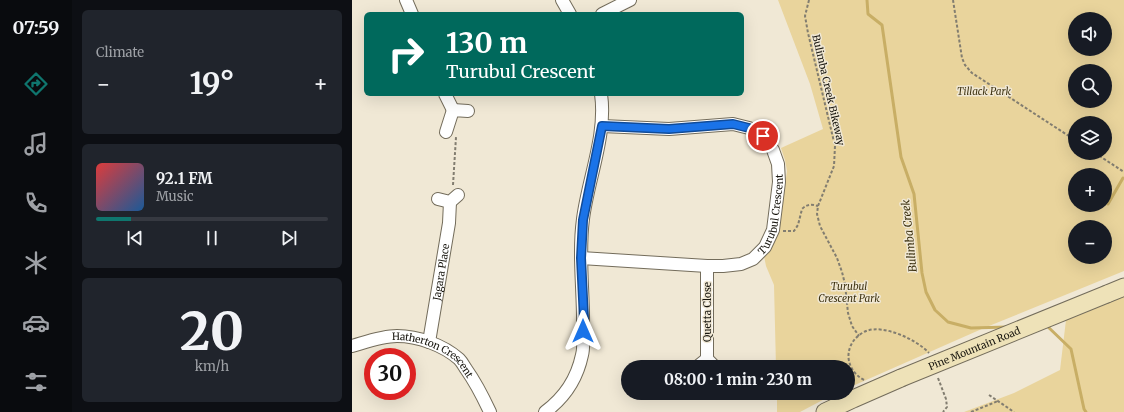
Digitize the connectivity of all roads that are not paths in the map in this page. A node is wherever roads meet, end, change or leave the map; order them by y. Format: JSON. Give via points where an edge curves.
{"nodes":[{"id":1,"x":406,"y":0,"type":"edge"},
{"id":2,"x":562,"y":0,"type":"edge"},
{"id":3,"x":630,"y":0,"type":"edge"},
{"id":4,"x":411,"y":12,"type":"edge"},
{"id":5,"x":569,"y":12,"type":"edge"},
{"id":6,"x":606,"y":12,"type":"edge"},
{"id":7,"x":446,"y":96,"type":"edge"},
{"id":8,"x":602,"y":96,"type":"edge"},
{"id":9,"x":453,"y":110,"type":"junction"},
{"id":10,"x":468,"y":111,"type":"dead end"},
{"id":11,"x":602,"y":126,"type":"junction"},
{"id":12,"x":451,"y":133,"type":"road end"},
{"id":13,"x":449,"y":198,"type":"road end"},
{"id":14,"x":581,"y":258,"type":"junction"},
{"id":15,"x":707,"y":266,"type":"junction"},
{"id":16,"x":1124,"y":287,"type":"edge"},
{"id":17,"x":429,"y":342,"type":"junction"},
{"id":18,"x":352,"y":346,"type":"edge"},
{"id":19,"x":711,"y":360,"type":"edge"},
{"id":20,"x":490,"y":412,"type":"edge"},
{"id":21,"x":545,"y":412,"type":"edge"},
{"id":22,"x":826,"y":412,"type":"edge"}],
"edges":[{"from":1,"to":4,"type":"street"},
{"from":2,"to":5,"type":"street"},
{"from":3,"to":6,"type":"street"},
{"from":7,"to":9,"type":"street"},
{"from":8,"to":11,"type":"street"},
{"from":9,"to":10,"type":"street"},
{"from":9,"to":12,"type":"street"},
{"from":11,"to":14,"type":"street","via":[[583,220]]},
{"from":11,"to":15,"type":"street","name":"Turubul Crescent","via":[[669,129],[733,124],[749,128],[763,136],[773,150],[778,164],[779,182],[773,230],[765,247],[753,259],[741,264]]},
{"from":13,"to":17,"type":"street","name":"Jagara Place","via":[[449,223]]},
{"from":14,"to":15,"type":"street","name":"Turubul Crescent"},
{"from":14,"to":21,"type":"street","via":[[584,319],[582,354],[570,387]]},
{"from":15,"to":19,"type":"street","name":"Quetta Close"},
{"from":16,"to":22,"type":"main road","name":"Pine Mountain Road","bridge":true,"via":[[901,378]]},
{"from":17,"to":18,"type":"street","name":"Hatherton Crescent","via":[[397,336]]},
{"from":17,"to":20,"type":"street","name":"Hatherton Crescent","via":[[459,360],[474,380]]}]}
